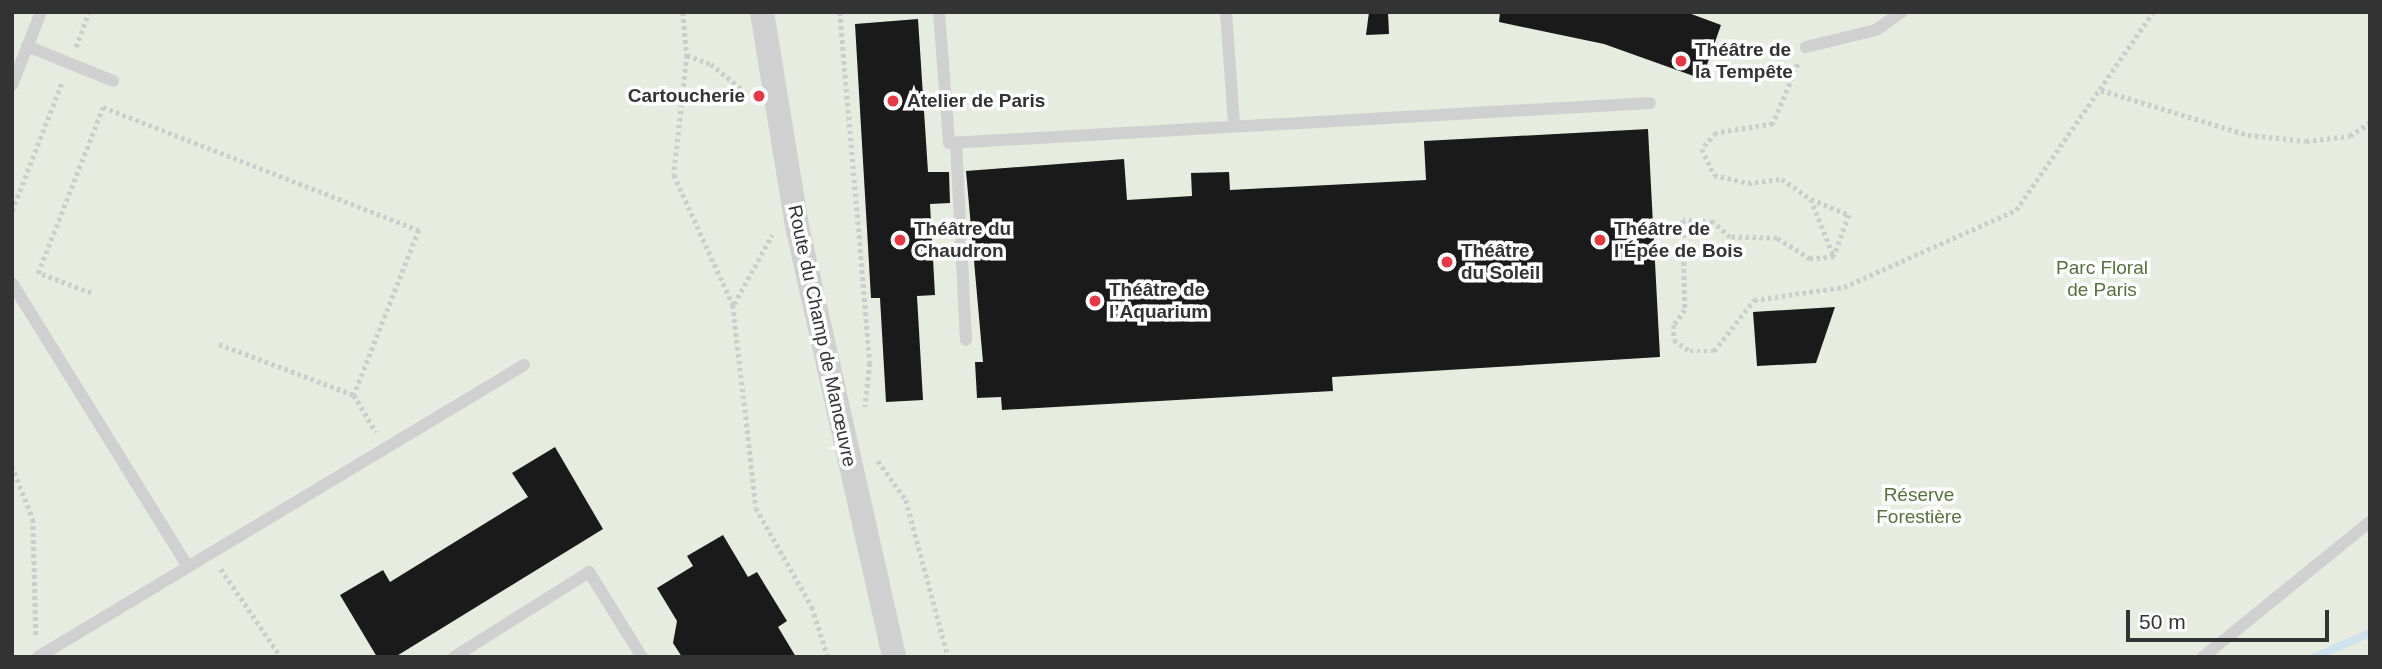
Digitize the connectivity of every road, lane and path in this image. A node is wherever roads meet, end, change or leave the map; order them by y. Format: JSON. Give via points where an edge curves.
{"nodes":[{"id":1,"x":41,"y":12,"type":"edge"},
{"id":2,"x":89,"y":12,"type":"edge"},
{"id":3,"x":683,"y":12,"type":"edge"},
{"id":4,"x":762,"y":12,"type":"edge"},
{"id":5,"x":840,"y":12,"type":"edge"},
{"id":6,"x":939,"y":12,"type":"edge"},
{"id":7,"x":1226,"y":12,"type":"edge"},
{"id":8,"x":1902,"y":12,"type":"edge"},
{"id":9,"x":2153,"y":12,"type":"edge"},
{"id":10,"x":27,"y":46,"type":"junction"},
{"id":11,"x":1806,"y":47,"type":"joint"},
{"id":12,"x":687,"y":55,"type":"junction"},
{"id":13,"x":69,"y":63,"type":"junction"},
{"id":14,"x":113,"y":81,"type":"dead end"},
{"id":15,"x":12,"y":85,"type":"edge"},
{"id":16,"x":2101,"y":90,"type":"junction"},
{"id":17,"x":752,"y":98,"type":"dead end"},
{"id":18,"x":1650,"y":103,"type":"dead end"},
{"id":19,"x":2370,"y":121,"type":"edge"},
{"id":20,"x":1234,"y":123,"type":"junction"},
{"id":21,"x":956,"y":143,"type":"junction"},
{"id":22,"x":1811,"y":199,"type":"junction"},
{"id":23,"x":12,"y":211,"type":"edge"},
{"id":24,"x":776,"y":227,"type":"dead end"},
{"id":25,"x":1834,"y":257,"type":"junction"},
{"id":26,"x":12,"y":284,"type":"edge"},
{"id":27,"x":91,"y":293,"type":"dead end"},
{"id":28,"x":733,"y":305,"type":"junction"},
{"id":29,"x":966,"y":341,"type":"dead end"},
{"id":30,"x":219,"y":344,"type":"dead end"},
{"id":31,"x":524,"y":365,"type":"dead end"},
{"id":32,"x":858,"y":391,"type":"dead end"},
{"id":33,"x":354,"y":395,"type":"junction"},
{"id":34,"x":385,"y":447,"type":"junction"},
{"id":35,"x":873,"y":449,"type":"dead end"},
{"id":36,"x":12,"y":466,"type":"edge"},
{"id":37,"x":2370,"y":522,"type":"edge"},
{"id":38,"x":187,"y":565,"type":"junction"},
{"id":39,"x":218,"y":566,"type":"dead end"},
{"id":40,"x":36,"y":639,"type":"dead end"},
{"id":41,"x":38,"y":657,"type":"edge"},
{"id":42,"x":281,"y":657,"type":"edge"},
{"id":43,"x":454,"y":657,"type":"edge"},
{"id":44,"x":642,"y":657,"type":"edge"},
{"id":45,"x":828,"y":657,"type":"edge"},
{"id":46,"x":894,"y":657,"type":"edge"},
{"id":47,"x":948,"y":657,"type":"edge"},
{"id":48,"x":2203,"y":657,"type":"edge"}],
"edges":[{"from":1,"to":10,"type":"lane"},
{"from":2,"to":13,"type":"path"},
{"from":3,"to":12,"type":"path"},
{"from":4,"to":46,"type":"street","name":"Route du Champ de Manœuvre","via":[[797,226]]},
{"from":5,"to":32,"type":"path","via":[[870,363],[863,418]]},
{"from":6,"to":21,"type":"lane","via":[[945,139]]},
{"from":7,"to":20,"type":"lane"},
{"from":8,"to":11,"type":"lane","via":[[1876,30]]},
{"from":9,"to":16,"type":"path"},
{"from":10,"to":13,"type":"lane"},
{"from":10,"to":15,"type":"lane"},
{"from":11,"to":22,"type":"path","via":[[1773,124],[1716,133],[1702,149],[1714,175],[1748,183],[1782,179]]},
{"from":12,"to":17,"type":"path","via":[[711,64]]},
{"from":12,"to":28,"type":"path","via":[[674,175]]},
{"from":13,"to":14,"type":"lane"},
{"from":13,"to":23,"type":"path"},
{"from":16,"to":19,"type":"path","via":[[2248,135],[2306,141],[2350,136]]},
{"from":16,"to":25,"type":"path","via":[[2016,210],[1844,287],[1754,300],[1714,351],[1690,351],[1674,340],[1674,325],[1685,310],[1683,220],[1713,222],[1730,237],[1777,238],[1810,259]]},
{"from":18,"to":20,"type":"lane"},
{"from":20,"to":21,"type":"lane"},
{"from":21,"to":29,"type":"lane"},
{"from":22,"to":25,"type":"path"},
{"from":22,"to":25,"type":"path","via":[[1849,215]]},
{"from":24,"to":28,"type":"path"},
{"from":26,"to":38,"type":"lane"},
{"from":27,"to":33,"type":"path","via":[[38,273],[103,107],[419,230]]},
{"from":28,"to":45,"type":"path","via":[[756,509],[812,607]]},
{"from":30,"to":33,"type":"path"},
{"from":31,"to":34,"type":"lane"},
{"from":33,"to":34,"type":"path"},
{"from":34,"to":38,"type":"lane"},
{"from":35,"to":47,"type":"path","via":[[906,500]]},
{"from":36,"to":40,"type":"path","via":[[33,519]]},
{"from":37,"to":48,"type":"lane"},
{"from":38,"to":41,"type":"lane"},
{"from":39,"to":42,"type":"path"},
{"from":43,"to":44,"type":"lane","via":[[589,572]]}]}
